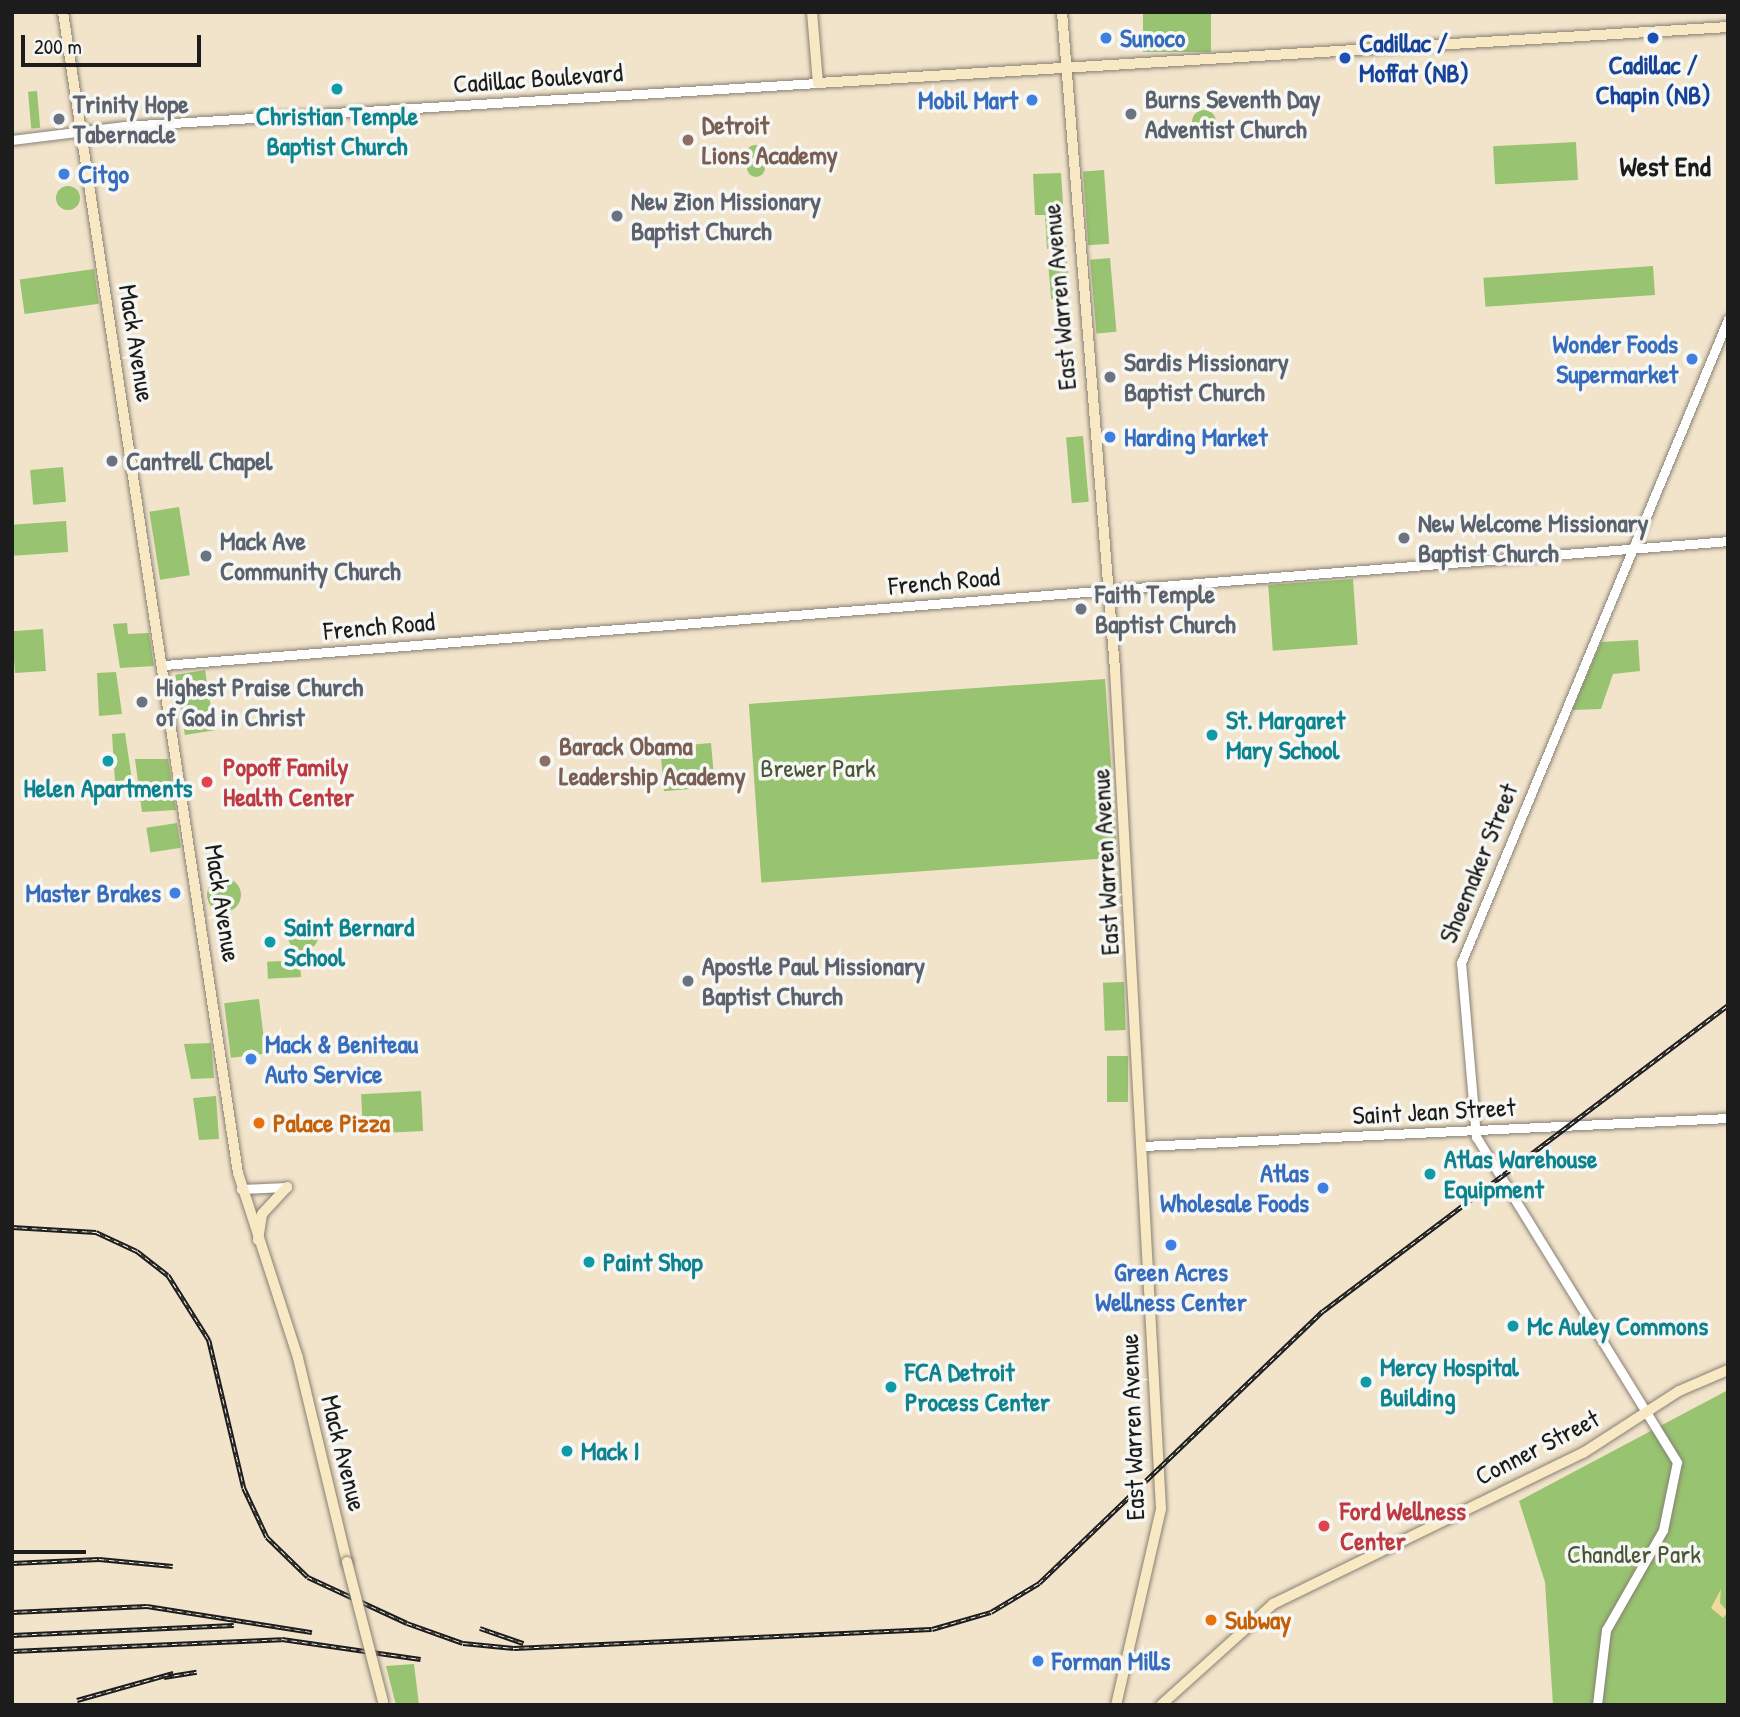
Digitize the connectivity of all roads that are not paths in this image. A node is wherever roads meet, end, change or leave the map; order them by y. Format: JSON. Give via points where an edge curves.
{"nodes":[{"id":1,"x":63,"y":12,"type":"edge"},
{"id":2,"x":812,"y":12,"type":"edge"},
{"id":3,"x":1062,"y":12,"type":"edge"},
{"id":4,"x":1728,"y":27,"type":"edge"},
{"id":5,"x":1067,"y":68,"type":"junction"},
{"id":6,"x":818,"y":83,"type":"junction"},
{"id":7,"x":81,"y":131,"type":"junction"},
{"id":8,"x":12,"y":140,"type":"edge"},
{"id":9,"x":1728,"y":318,"type":"edge"},
{"id":10,"x":1728,"y":541,"type":"edge"},
{"id":11,"x":1630,"y":549,"type":"junction"},
{"id":12,"x":1108,"y":589,"type":"junction"},
{"id":13,"x":164,"y":665,"type":"junction"},
{"id":14,"x":1728,"y":1118,"type":"edge"},
{"id":15,"x":1474,"y":1130,"type":"junction"},
{"id":16,"x":1143,"y":1146,"type":"junction"},
{"id":17,"x":287,"y":1187,"type":"joint"},
{"id":18,"x":241,"y":1189,"type":"junction"},
{"id":19,"x":257,"y":1243,"type":"junction"},
{"id":20,"x":1728,"y":1370,"type":"edge"},
{"id":21,"x":1647,"y":1412,"type":"junction"},
{"id":22,"x":1119,"y":1701,"type":"edge"},
{"id":23,"x":383,"y":1703,"type":"edge"},
{"id":24,"x":1161,"y":1705,"type":"edge"},
{"id":25,"x":1597,"y":1705,"type":"edge"}],
"edges":[{"from":1,"to":7,"type":"main road","name":"Mack Avenue"},
{"from":2,"to":6,"type":"main road"},
{"from":3,"to":5,"type":"main road","name":"East Warren Avenue"},
{"from":4,"to":5,"type":"main road","name":"Cadillac Boulevard"},
{"from":5,"to":6,"type":"main road","name":"Cadillac Boulevard"},
{"from":5,"to":12,"type":"main road","name":"East Warren Avenue"},
{"from":6,"to":7,"type":"street","name":"Cadillac Boulevard"},
{"from":7,"to":8,"type":"street","name":"Cadillac Boulevard"},
{"from":7,"to":13,"type":"main road","name":"Mack Avenue"},
{"from":9,"to":11,"type":"street","name":"Shoemaker Street"},
{"from":10,"to":11,"type":"street","name":"French Road"},
{"from":11,"to":12,"type":"street","name":"French Road"},
{"from":11,"to":15,"type":"street","name":"Shoemaker Street","via":[[1462,957]]},
{"from":12,"to":13,"type":"street","name":"French Road"},
{"from":12,"to":16,"type":"main road","name":"East Warren Avenue"},
{"from":13,"to":18,"type":"main road","name":"Mack Avenue"},
{"from":14,"to":15,"type":"street","name":"Saint Jean Street"},
{"from":15,"to":16,"type":"street","name":"Saint Jean Street"},
{"from":15,"to":21,"type":"street","name":"Shoemaker Street"},
{"from":16,"to":22,"type":"main road","name":"East Warren Avenue","via":[[1161,1521]]},
{"from":17,"to":18,"type":"street"},
{"from":17,"to":19,"type":"main road","via":[[262,1214]]},
{"from":18,"to":19,"type":"main road","name":"Mack Avenue"},
{"from":19,"to":23,"type":"main road","name":"Mack Avenue","bridge":true,"via":[[298,1359]]},
{"from":20,"to":21,"type":"main road","name":"Conner Street"},
{"from":21,"to":24,"type":"main road","name":"Conner Street","via":[[1583,1453],[1273,1604]]},
{"from":21,"to":25,"type":"street","name":"Shoemaker Street","via":[[1676,1457],[1675,1482],[1656,1544],[1606,1630]]}]}
